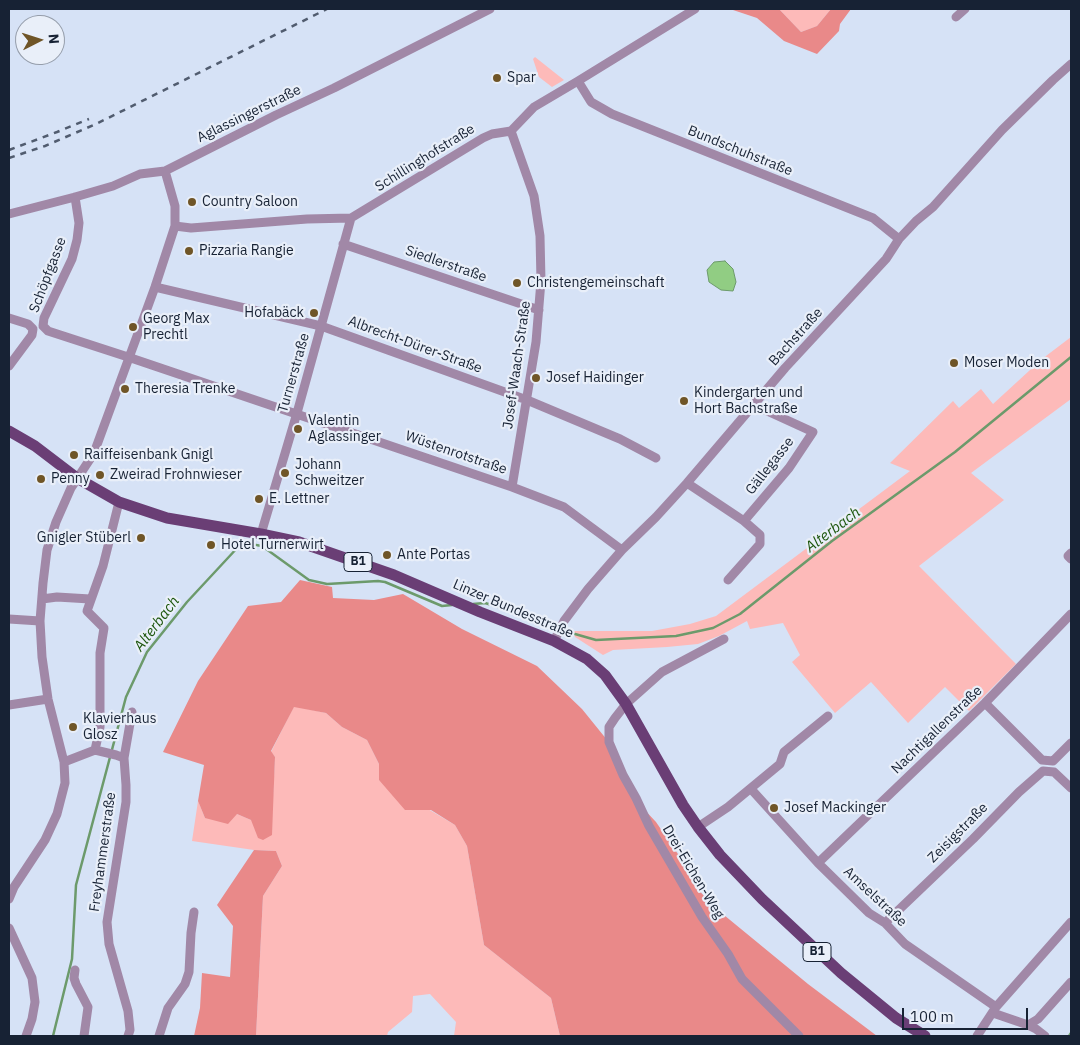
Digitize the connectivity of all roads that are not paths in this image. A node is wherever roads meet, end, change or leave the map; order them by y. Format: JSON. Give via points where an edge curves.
{"nodes":[{"id":1,"x":490,"y":9,"type":"edge"},
{"id":2,"x":965,"y":9,"type":"edge"},
{"id":3,"x":688,"y":10,"type":"edge"},
{"id":4,"x":956,"y":17,"type":"dead end"},
{"id":5,"x":1071,"y":64,"type":"edge"},
{"id":6,"x":578,"y":81,"type":"junction"},
{"id":7,"x":511,"y":130,"type":"junction"},
{"id":8,"x":165,"y":171,"type":"junction"},
{"id":9,"x":76,"y":197,"type":"junction"},
{"id":10,"x":9,"y":214,"type":"edge"},
{"id":11,"x":351,"y":218,"type":"junction"},
{"id":12,"x":175,"y":226,"type":"junction"},
{"id":13,"x":899,"y":239,"type":"junction"},
{"id":14,"x":343,"y":244,"type":"junction"},
{"id":15,"x":155,"y":286,"type":"junction"},
{"id":16,"x":539,"y":310,"type":"junction"},
{"id":17,"x":9,"y":318,"type":"edge"},
{"id":18,"x":321,"y":326,"type":"junction"},
{"id":19,"x":48,"y":331,"type":"joint"},
{"id":20,"x":128,"y":357,"type":"junction"},
{"id":21,"x":9,"y":366,"type":"edge"},
{"id":22,"x":527,"y":400,"type":"junction"},
{"id":23,"x":754,"y":405,"type":"junction"},
{"id":24,"x":296,"y":413,"type":"junction"},
{"id":25,"x":9,"y":431,"type":"edge"},
{"id":26,"x":656,"y":458,"type":"dead end"},
{"id":27,"x":77,"y":478,"type":"junction"},
{"id":28,"x":688,"y":483,"type":"junction"},
{"id":29,"x":512,"y":487,"type":"junction"},
{"id":30,"x":119,"y":502,"type":"junction"},
{"id":31,"x":744,"y":521,"type":"junction"},
{"id":32,"x":261,"y":534,"type":"junction"},
{"id":33,"x":622,"y":550,"type":"junction"},
{"id":34,"x":1071,"y":553,"type":"edge"},
{"id":35,"x":1071,"y":559,"type":"edge"},
{"id":36,"x":728,"y":580,"type":"dead end"},
{"id":37,"x":90,"y":599,"type":"junction"},
{"id":38,"x":42,"y":600,"type":"junction"},
{"id":39,"x":1071,"y":614,"type":"edge"},
{"id":40,"x":9,"y":619,"type":"edge"},
{"id":41,"x":40,"y":621,"type":"junction"},
{"id":42,"x":724,"y":639,"type":"dead end"},
{"id":43,"x":554,"y":641,"type":"junction"},
{"id":44,"x":48,"y":699,"type":"junction"},
{"id":45,"x":626,"y":704,"type":"junction"},
{"id":46,"x":985,"y":704,"type":"junction"},
{"id":47,"x":9,"y":705,"type":"edge"},
{"id":48,"x":132,"y":712,"type":"dead end"},
{"id":49,"x":828,"y":716,"type":"dead end"},
{"id":50,"x":1071,"y":743,"type":"edge"},
{"id":51,"x":95,"y":750,"type":"junction"},
{"id":52,"x":120,"y":757,"type":"junction"},
{"id":53,"x":64,"y":762,"type":"junction"},
{"id":54,"x":1071,"y":788,"type":"edge"},
{"id":55,"x":751,"y":789,"type":"junction"},
{"id":56,"x":698,"y":827,"type":"junction"},
{"id":57,"x":818,"y":863,"type":"junction"},
{"id":58,"x":9,"y":899,"type":"edge"},
{"id":59,"x":194,"y":912,"type":"dead end"},
{"id":60,"x":1071,"y":922,"type":"edge"},
{"id":61,"x":885,"y":923,"type":"junction"},
{"id":62,"x":9,"y":928,"type":"edge"},
{"id":63,"x":75,"y":970,"type":"dead end"},
{"id":64,"x":1071,"y":982,"type":"edge"},
{"id":65,"x":994,"y":1010,"type":"junction"},
{"id":66,"x":1028,"y":1025,"type":"junction"},
{"id":67,"x":26,"y":1036,"type":"edge"},
{"id":68,"x":84,"y":1036,"type":"edge"},
{"id":69,"x":128,"y":1036,"type":"edge"},
{"id":70,"x":159,"y":1036,"type":"edge"},
{"id":71,"x":799,"y":1036,"type":"edge"},
{"id":72,"x":925,"y":1036,"type":"edge"},
{"id":73,"x":977,"y":1036,"type":"edge"},
{"id":74,"x":1045,"y":1036,"type":"edge"}],
"edges":[{"from":1,"to":8,"type":"street","name":"Aglassingerstraße"},
{"from":2,"to":4,"type":"street"},
{"from":3,"to":6,"type":"street"},
{"from":5,"to":13,"type":"street","name":"Bachstraße","via":[[1002,130],[933,207]]},
{"from":6,"to":7,"type":"street","via":[[534,107]]},
{"from":6,"to":13,"type":"street","name":"Bundschuhstraße","via":[[591,102],[612,114],[873,218]]},
{"from":7,"to":11,"type":"street","name":"Schillinghofstraße","via":[[483,138]]},
{"from":7,"to":16,"type":"street","name":"Josef-Waach-Straße","via":[[534,196],[540,236]]},
{"from":8,"to":9,"type":"street","name":"Aglassingerstraße","via":[[140,174]]},
{"from":8,"to":12,"type":"street","via":[[175,206]]},
{"from":9,"to":10,"type":"street","name":"Aglassingerstraße"},
{"from":9,"to":19,"type":"street","name":"Schöpfgasse","via":[[77,240],[72,259],[44,318],[43,326]]},
{"from":11,"to":12,"type":"street","name":"Schillinghofstraße","via":[[190,228]]},
{"from":11,"to":14,"type":"street","name":"Turnerstraße"},
{"from":12,"to":15,"type":"street"},
{"from":13,"to":23,"type":"street","name":"Bachstraße","via":[[886,259]]},
{"from":14,"to":16,"type":"street","name":"Siedlerstraße"},
{"from":14,"to":18,"type":"street","name":"Turnerstraße"},
{"from":15,"to":18,"type":"street","name":"Albrecht-Dürer-Straße"},
{"from":15,"to":20,"type":"street"},
{"from":16,"to":22,"type":"street","name":"Josef-Waach-Straße"},
{"from":17,"to":21,"type":"street","name":"Schöpfgasse","via":[[33,329]]},
{"from":18,"to":22,"type":"street","name":"Albrecht-Dürer-Straße"},
{"from":18,"to":24,"type":"street","name":"Turnerstraße"},
{"from":19,"to":20,"type":"street","name":"Wüstenrotstraße"},
{"from":20,"to":24,"type":"street","name":"Wüstenrotstraße"},
{"from":20,"to":27,"type":"street","via":[[94,453]]},
{"from":22,"to":26,"type":"street","name":"Albrecht-Dürer-Straße","via":[[620,439]]},
{"from":22,"to":29,"type":"street","name":"Josef-Waach-Straße"},
{"from":23,"to":28,"type":"street","name":"Bachstraße"},
{"from":23,"to":31,"type":"street","name":"Gällegasse","via":[[814,432],[789,468]]},
{"from":24,"to":29,"type":"street","name":"Wüstenrotstraße"},
{"from":24,"to":32,"type":"street","name":"Turnerstraße"},
{"from":25,"to":27,"type":"main road","name":"Linzer Bundesstraße","number":"B1"},
{"from":27,"to":30,"type":"main road","name":"Linzer Bundesstraße","number":"B1"},
{"from":27,"to":38,"type":"street","via":[[70,488],[47,550]]},
{"from":28,"to":31,"type":"street"},
{"from":28,"to":33,"type":"street","name":"Bachstraße"},
{"from":29,"to":33,"type":"street","name":"Wüstenrotstraße","via":[[564,507]]},
{"from":30,"to":32,"type":"main road","name":"Linzer Bundesstraße","number":"B1","via":[[167,518]]},
{"from":30,"to":37,"type":"street","via":[[104,566]]},
{"from":31,"to":36,"type":"street","via":[[760,535],[760,544]]},
{"from":32,"to":43,"type":"main road","name":"Linzer Bundesstraße","number":"B1","via":[[298,542],[394,576]]},
{"from":33,"to":43,"type":"street","name":"Bachstraße","via":[[564,621]]},
{"from":34,"to":35,"type":"street","via":[[1068,556]]},
{"from":37,"to":38,"type":"street","via":[[57,597]]},
{"from":37,"to":51,"type":"street","via":[[87,610],[104,628],[100,653],[100,727]]},
{"from":38,"to":41,"type":"street"},
{"from":39,"to":46,"type":"street","name":"Nachtigallenstraße"},
{"from":40,"to":41,"type":"street"},
{"from":41,"to":44,"type":"street"},
{"from":42,"to":45,"type":"street","via":[[662,672]]},
{"from":43,"to":45,"type":"main road","name":"Linzer Bundesstraße","number":"B1","via":[[587,659],[605,675]]},
{"from":44,"to":47,"type":"street"},
{"from":44,"to":53,"type":"street"},
{"from":45,"to":56,"type":"main road","name":"Linzer Bundesstraße","number":"B1"},
{"from":45,"to":71,"type":"street","name":"Drei-Eichen-Weg","via":[[609,727],[609,742],[649,826],[742,978]]},
{"from":46,"to":50,"type":"street","via":[[1042,760],[1053,761]]},
{"from":46,"to":57,"type":"street","name":"Nachtigallenstraße"},
{"from":48,"to":52,"type":"street","name":"Freyhammerstraße"},
{"from":49,"to":55,"type":"street","via":[[784,752],[780,764]]},
{"from":51,"to":52,"type":"street"},
{"from":51,"to":53,"type":"street"},
{"from":52,"to":69,"type":"street","name":"Freyhammerstraße","via":[[126,802],[107,922],[109,944],[128,1011]]},
{"from":53,"to":58,"type":"street","via":[[65,784],[57,814]]},
{"from":54,"to":61,"type":"street","name":"Zeisigstraße","via":[[1054,772],[1043,771]]},
{"from":55,"to":56,"type":"street"},
{"from":55,"to":57,"type":"street","name":"Amselstraße"},
{"from":56,"to":72,"type":"main road","name":"Linzer Bundesstraße","number":"B1","via":[[756,893],[821,956],[896,1018]]},
{"from":57,"to":61,"type":"street","name":"Amselstraße","via":[[869,913]]},
{"from":59,"to":70,"type":"street","via":[[189,972],[168,1008]]},
{"from":60,"to":65,"type":"street"},
{"from":61,"to":65,"type":"street","name":"Amselstraße","via":[[905,944]]},
{"from":62,"to":67,"type":"street","via":[[32,978],[35,1002]]},
{"from":63,"to":68,"type":"street","via":[[76,984],[88,1006]]},
{"from":64,"to":66,"type":"street","via":[[1038,1019]]},
{"from":65,"to":66,"type":"street","name":"Amselstraße"},
{"from":65,"to":73,"type":"street"},
{"from":66,"to":74,"type":"street","name":"Amselstraße"}]}
